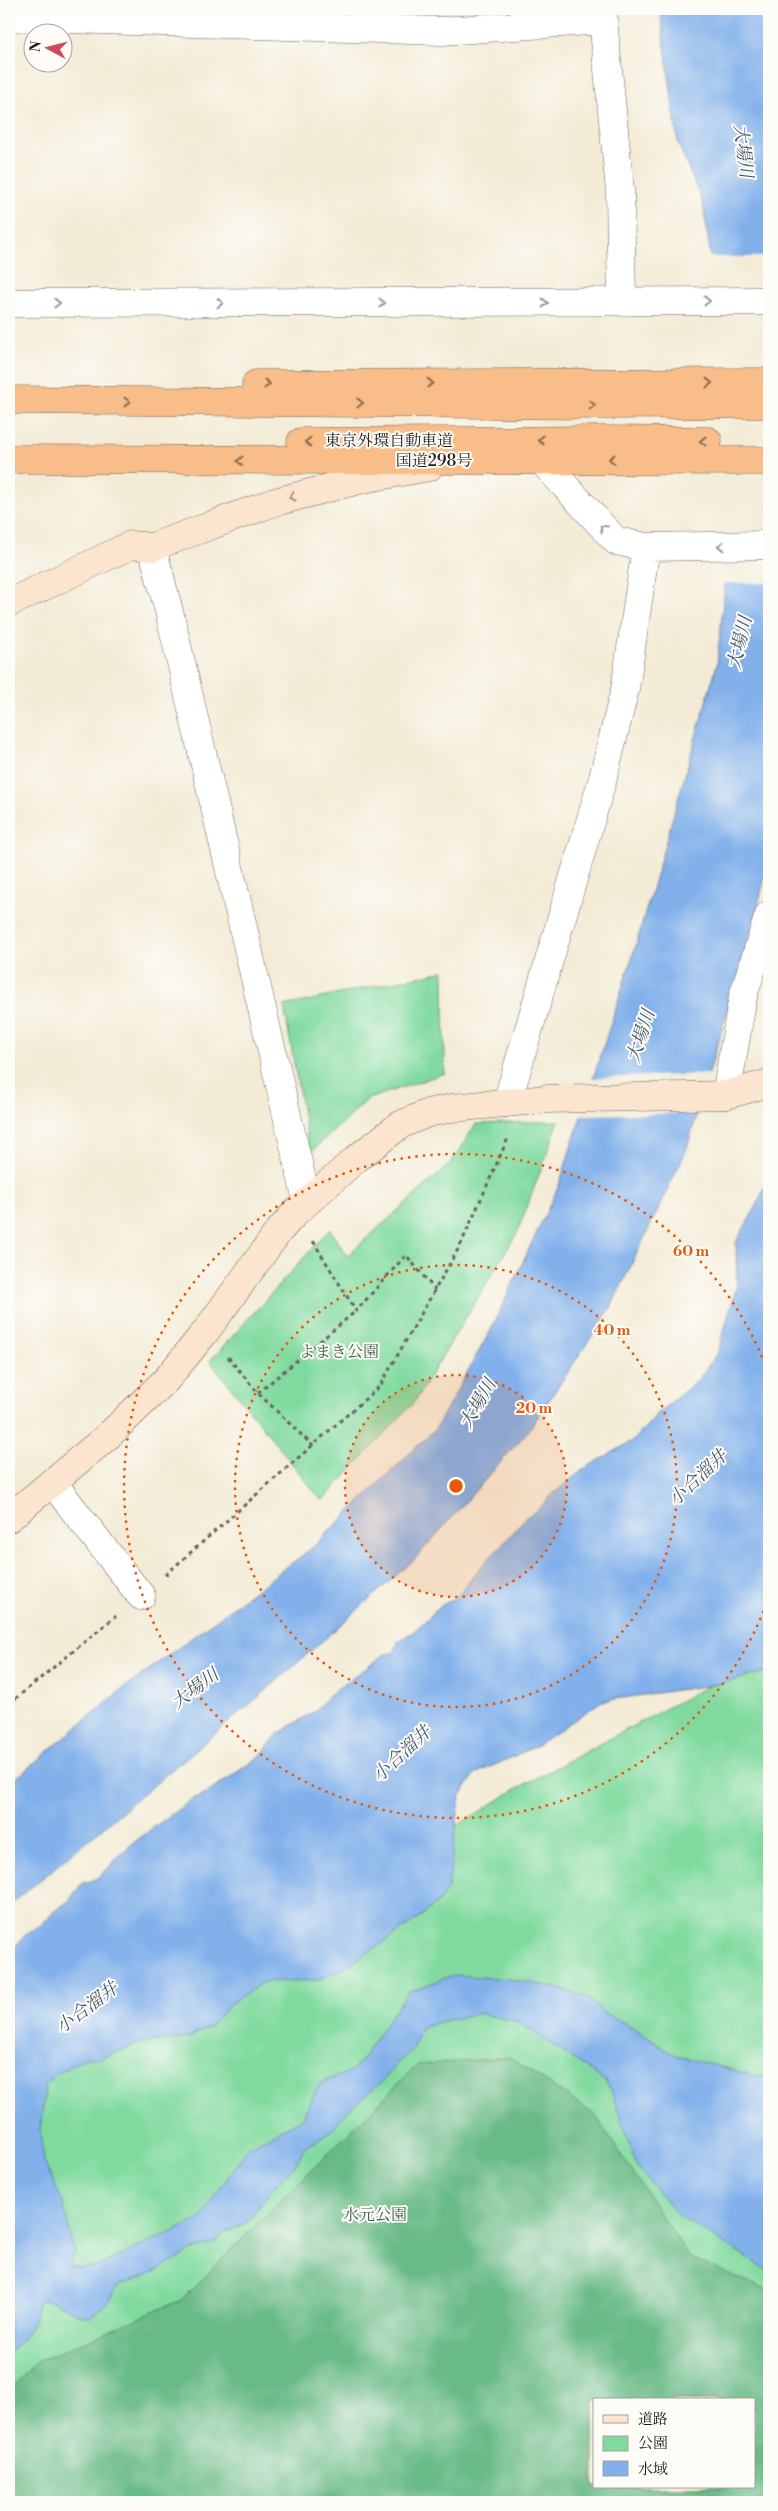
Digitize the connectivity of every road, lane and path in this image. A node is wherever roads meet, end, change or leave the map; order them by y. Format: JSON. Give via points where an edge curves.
{"nodes":[{"id":1,"x":9,"y":9,"type":"edge"},
{"id":2,"x":9,"y":13,"type":"edge"},
{"id":3,"x":603,"y":14,"type":"edge"},
{"id":4,"x":9,"y":17,"type":"edge"},
{"id":5,"x":769,"y":301,"type":"edge"},
{"id":6,"x":622,"y":302,"type":"junction"},
{"id":7,"x":9,"y":303,"type":"edge"},
{"id":8,"x":769,"y":382,"type":"edge"},
{"id":9,"x":9,"y":384,"type":"edge"},
{"id":10,"x":9,"y":400,"type":"edge"},
{"id":11,"x":769,"y":404,"type":"edge"},
{"id":12,"x":769,"y":442,"type":"edge"},
{"id":13,"x":9,"y":444,"type":"edge"},
{"id":14,"x":540,"y":459,"type":"junction"},
{"id":15,"x":9,"y":460,"type":"edge"},
{"id":16,"x":769,"y":461,"type":"edge"},
{"id":17,"x":460,"y":462,"type":"junction"},
{"id":18,"x":769,"y":545,"type":"edge"},
{"id":19,"x":152,"y":547,"type":"junction"},
{"id":20,"x":646,"y":547,"type":"junction"},
{"id":21,"x":9,"y":603,"type":"edge"},
{"id":22,"x":769,"y":915,"type":"edge"},
{"id":23,"x":769,"y":1083,"type":"edge"},
{"id":24,"x":719,"y":1095,"type":"junction"},
{"id":25,"x":526,"y":1101,"type":"junction"},
{"id":26,"x":301,"y":1207,"type":"junction"},
{"id":27,"x":435,"y":1290,"type":"junction"},
{"id":28,"x":356,"y":1311,"type":"junction"},
{"id":29,"x":206,"y":1331,"type":"junction"},
{"id":30,"x":258,"y":1393,"type":"junction"},
{"id":31,"x":312,"y":1446,"type":"junction"},
{"id":32,"x":52,"y":1482,"type":"junction"},
{"id":33,"x":9,"y":1518,"type":"edge"},
{"id":34,"x":141,"y":1596,"type":"junction"},
{"id":35,"x":9,"y":1704,"type":"edge"}],
"edges":[{"from":1,"to":2,"type":"street"},
{"from":3,"to":4,"type":"street","via":[[442,31]]},
{"from":3,"to":6,"type":"street","via":[[620,191]]},
{"from":6,"to":5,"type":"street","one_way":true},
{"from":7,"to":6,"type":"street","one_way":true},
{"from":9,"to":8,"type":"highway","one_way":true},
{"from":10,"to":11,"type":"highway","one_way":true},
{"from":12,"to":13,"type":"highway","name":"東京外環自動車道","one_way":true},
{"from":16,"to":14,"type":"highway","name":"国道298号","one_way":true},
{"from":14,"to":17,"type":"highway","name":"国道298号"},
{"from":20,"to":14,"type":"street","one_way":true,"via":[[616,541]]},
{"from":17,"to":15,"type":"highway","name":"国道298号","one_way":true},
{"from":17,"to":19,"type":"street","one_way":true,"via":[[363,479],[275,502]]},
{"from":18,"to":20,"type":"street","one_way":true},
{"from":19,"to":21,"type":"street","via":[[131,545]]},
{"from":19,"to":26,"type":"street"},
{"from":20,"to":25,"type":"street","via":[[625,689]]},
{"from":22,"to":24,"type":"street","via":[[743,996]]},
{"from":23,"to":24,"type":"street"},
{"from":24,"to":25,"type":"street"},
{"from":25,"to":26,"type":"street","via":[[452,1108],[428,1113],[400,1125]]},
{"from":25,"to":27,"type":"path","via":[[461,1244]]},
{"from":26,"to":28,"type":"path"},
{"from":26,"to":29,"type":"street","via":[[279,1231]]},
{"from":27,"to":28,"type":"path","via":[[406,1255]]},
{"from":27,"to":31,"type":"path","via":[[380,1386]]},
{"from":28,"to":30,"type":"path"},
{"from":29,"to":30,"type":"path"},
{"from":29,"to":32,"type":"street","via":[[159,1386],[108,1436]]},
{"from":30,"to":31,"type":"path"},
{"from":31,"to":34,"type":"path"},
{"from":32,"to":33,"type":"street"},
{"from":32,"to":34,"type":"street"},
{"from":34,"to":35,"type":"path"}]}
